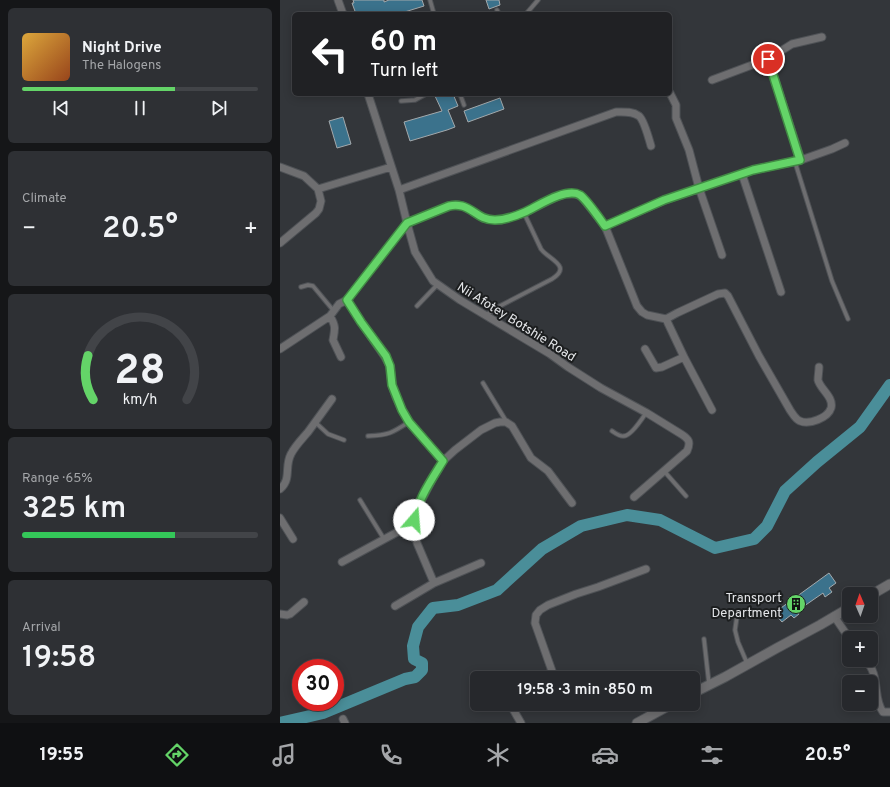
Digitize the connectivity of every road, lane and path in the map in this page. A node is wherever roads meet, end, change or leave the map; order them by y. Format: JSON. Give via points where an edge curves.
{"nodes":[{"id":1,"x":338,"y":0,"type":"edge"},
{"id":2,"x":430,"y":0,"type":"edge"},
{"id":3,"x":538,"y":0,"type":"edge"},
{"id":4,"x":342,"y":12,"type":"edge"},
{"id":5,"x":433,"y":12,"type":"edge"},
{"id":6,"x":528,"y":12,"type":"edge"},
{"id":7,"x":822,"y":37,"type":"dead end"},
{"id":8,"x":768,"y":59,"type":"junction"},
{"id":9,"x":712,"y":80,"type":"dead end"},
{"id":10,"x":369,"y":96,"type":"edge"},
{"id":11,"x":421,"y":96,"type":"edge"},
{"id":12,"x":461,"y":96,"type":"edge"},
{"id":13,"x":672,"y":96,"type":"edge"},
{"id":14,"x":401,"y":101,"type":"dead end"},
{"id":15,"x":464,"y":105,"type":"dead end"},
{"id":16,"x":845,"y":143,"type":"dead end"},
{"id":17,"x":651,"y":146,"type":"dead end"},
{"id":18,"x":798,"y":161,"type":"junction"},
{"id":19,"x":280,"y":167,"type":"edge"},
{"id":20,"x":391,"y":167,"type":"junction"},
{"id":21,"x":742,"y":174,"type":"junction"},
{"id":22,"x":699,"y":188,"type":"junction"},
{"id":23,"x":318,"y":189,"type":"junction"},
{"id":24,"x":399,"y":190,"type":"junction"},
{"id":25,"x":524,"y":212,"type":"junction"},
{"id":26,"x":407,"y":223,"type":"junction"},
{"id":27,"x":605,"y":226,"type":"junction"},
{"id":28,"x":280,"y":243,"type":"edge"},
{"id":29,"x":722,"y":255,"type":"dead end"},
{"id":30,"x":438,"y":284,"type":"junction"},
{"id":31,"x":301,"y":287,"type":"dead end"},
{"id":32,"x":781,"y":292,"type":"dead end"},
{"id":33,"x":347,"y":300,"type":"junction"},
{"id":34,"x":417,"y":306,"type":"dead end"},
{"id":35,"x":332,"y":313,"type":"junction"},
{"id":36,"x":486,"y":316,"type":"junction"},
{"id":37,"x":666,"y":319,"type":"junction"},
{"id":38,"x":848,"y":319,"type":"dead end"},
{"id":39,"x":280,"y":349,"type":"edge"},
{"id":40,"x":645,"y":349,"type":"dead end"},
{"id":41,"x":341,"y":357,"type":"dead end"},
{"id":42,"x":684,"y":357,"type":"junction"},
{"id":43,"x":819,"y":367,"type":"dead end"},
{"id":44,"x":483,"y":383,"type":"dead end"},
{"id":45,"x":332,"y":399,"type":"dead end"},
{"id":46,"x":712,"y":410,"type":"dead end"},
{"id":47,"x":647,"y":412,"type":"junction"},
{"id":48,"x":315,"y":422,"type":"junction"},
{"id":49,"x":409,"y":422,"type":"junction"},
{"id":50,"x":506,"y":422,"type":"junction"},
{"id":51,"x":612,"y":431,"type":"dead end"},
{"id":52,"x":368,"y":436,"type":"dead end"},
{"id":53,"x":344,"y":440,"type":"dead end"},
{"id":54,"x":443,"y":461,"type":"junction"},
{"id":55,"x":664,"y":472,"type":"junction"},
{"id":56,"x":280,"y":489,"type":"edge"},
{"id":57,"x":686,"y":496,"type":"dead end"},
{"id":58,"x":634,"y":497,"type":"dead end"},
{"id":59,"x":360,"y":500,"type":"dead end"},
{"id":60,"x":572,"y":503,"type":"dead end"},
{"id":61,"x":280,"y":518,"type":"edge"},
{"id":62,"x":414,"y":524,"type":"junction"},
{"id":63,"x":293,"y":539,"type":"dead end"},
{"id":64,"x":384,"y":540,"type":"junction"},
{"id":65,"x":342,"y":562,"type":"dead end"},
{"id":66,"x":481,"y":563,"type":"dead end"},
{"id":67,"x":646,"y":569,"type":"dead end"},
{"id":68,"x":434,"y":584,"type":"junction"},
{"id":69,"x":890,"y":584,"type":"edge"},
{"id":70,"x":878,"y":591,"type":"edge"},
{"id":71,"x":304,"y":602,"type":"dead end"},
{"id":72,"x":395,"y":606,"type":"dead end"},
{"id":73,"x":842,"y":612,"type":"edge"},
{"id":74,"x":280,"y":614,"type":"edge"},
{"id":75,"x":737,"y":616,"type":"dead end"},
{"id":76,"x":834,"y":616,"type":"junction"},
{"id":77,"x":844,"y":631,"type":"edge"},
{"id":78,"x":704,"y":639,"type":"dead end"},
{"id":79,"x":747,"y":664,"type":"junction"},
{"id":80,"x":871,"y":667,"type":"edge"},
{"id":81,"x":552,"y":671,"type":"edge"},
{"id":82,"x":710,"y":685,"type":"junction"},
{"id":83,"x":700,"y":690,"type":"edge"},
{"id":84,"x":514,"y":711,"type":"edge"},
{"id":85,"x":661,"y":711,"type":"edge"},
{"id":86,"x":890,"y":712,"type":"edge"},
{"id":87,"x":649,"y":719,"type":"edge"},
{"id":88,"x":521,"y":723,"type":"edge"},
{"id":89,"x":637,"y":723,"type":"edge"}],
"edges":[{"from":1,"to":4,"type":"street"},
{"from":2,"to":5,"type":"lane"},
{"from":3,"to":6,"type":"lane"},
{"from":7,"to":8,"type":"street","via":[[792,44]]},
{"from":8,"to":9,"type":"street"},
{"from":8,"to":18,"type":"street"},
{"from":10,"to":20,"type":"street","name":"Nii Afotey Botshie Road"},
{"from":11,"to":14,"type":"lane","via":[[415,100]]},
{"from":12,"to":15,"type":"lane"},
{"from":13,"to":22,"type":"street"},
{"from":16,"to":18,"type":"street"},
{"from":17,"to":24,"type":"street","via":[[642,119],[638,115],[616,112]]},
{"from":18,"to":21,"type":"street"},
{"from":18,"to":38,"type":"lane","via":[[832,281]]},
{"from":19,"to":23,"type":"street","via":[[304,176]]},
{"from":20,"to":23,"type":"street"},
{"from":20,"to":24,"type":"street","name":"Nii Afotey Botshie Road"},
{"from":21,"to":22,"type":"street"},
{"from":21,"to":32,"type":"street"},
{"from":22,"to":27,"type":"street"},
{"from":22,"to":29,"type":"street"},
{"from":23,"to":28,"type":"street","via":[[321,201],[319,209]]},
{"from":24,"to":26,"type":"street","name":"Nii Afotey Botshie Road"},
{"from":25,"to":26,"type":"street","via":[[494,220],[483,218],[457,205]]},
{"from":25,"to":27,"type":"street","via":[[556,197],[575,194],[586,201]]},
{"from":25,"to":36,"type":"lane","via":[[540,249],[556,261],[560,272],[558,276]]},
{"from":26,"to":30,"type":"street","name":"Nii Afotey Botshie Road","via":[[415,252],[433,281]]},
{"from":26,"to":33,"type":"street"},
{"from":27,"to":37,"type":"street","via":[[637,306],[647,315]]},
{"from":30,"to":34,"type":"lane"},
{"from":30,"to":36,"type":"street","name":"Nii Afotey Botshie Road"},
{"from":31,"to":35,"type":"lane","via":[[312,286]]},
{"from":33,"to":35,"type":"street","via":[[339,304]]},
{"from":33,"to":49,"type":"street","via":[[386,356],[396,398]]},
{"from":35,"to":39,"type":"street"},
{"from":35,"to":41,"type":"street","via":[[335,326],[333,338]]},
{"from":36,"to":47,"type":"street","name":"Nii Afotey Botshie Road","via":[[601,388]]},
{"from":37,"to":42,"type":"street"},
{"from":37,"to":43,"type":"street","via":[[725,293],[794,417],[801,421],[816,420],[828,413],[830,408],[831,403],[818,380]]},
{"from":40,"to":42,"type":"street","via":[[656,368]]},
{"from":42,"to":46,"type":"street"},
{"from":44,"to":50,"type":"lane"},
{"from":45,"to":48,"type":"street"},
{"from":47,"to":51,"type":"lane","via":[[629,435],[624,437]]},
{"from":47,"to":55,"type":"street","name":"Nii Afotey Botshie Road","via":[[686,437],[689,442],[687,451]]},
{"from":48,"to":53,"type":"lane","via":[[328,434]]},
{"from":48,"to":56,"type":"street","via":[[292,452],[288,463],[287,480]]},
{"from":49,"to":52,"type":"lane","via":[[391,433]]},
{"from":49,"to":54,"type":"street"},
{"from":50,"to":54,"type":"street","via":[[495,423],[481,430]]},
{"from":50,"to":60,"type":"street","via":[[512,426],[531,458],[548,471]]},
{"from":54,"to":62,"type":"street","via":[[416,511]]},
{"from":55,"to":57,"type":"lane"},
{"from":55,"to":58,"type":"street","name":"Nii Afotey Botshie Road"},
{"from":59,"to":64,"type":"lane"},
{"from":61,"to":63,"type":"street"},
{"from":62,"to":64,"type":"street"},
{"from":62,"to":68,"type":"street","via":[[417,543]]},
{"from":64,"to":65,"type":"street"},
{"from":66,"to":68,"type":"street"},
{"from":67,"to":81,"type":"street","via":[[540,610],[535,623]]},
{"from":68,"to":72,"type":"street"},
{"from":69,"to":70,"type":"street"},
{"from":71,"to":74,"type":"street","via":[[290,614]]},
{"from":73,"to":76,"type":"street"},
{"from":75,"to":79,"type":"lane","via":[[735,630]]},
{"from":76,"to":77,"type":"street"},
{"from":76,"to":79,"type":"street"},
{"from":78,"to":82,"type":"lane"},
{"from":79,"to":82,"type":"street"},
{"from":80,"to":86,"type":"street","via":[[880,708],[883,712]]},
{"from":82,"to":83,"type":"street"},
{"from":84,"to":88,"type":"street"},
{"from":85,"to":87,"type":"street"},
{"from":87,"to":89,"type":"street"}]}
